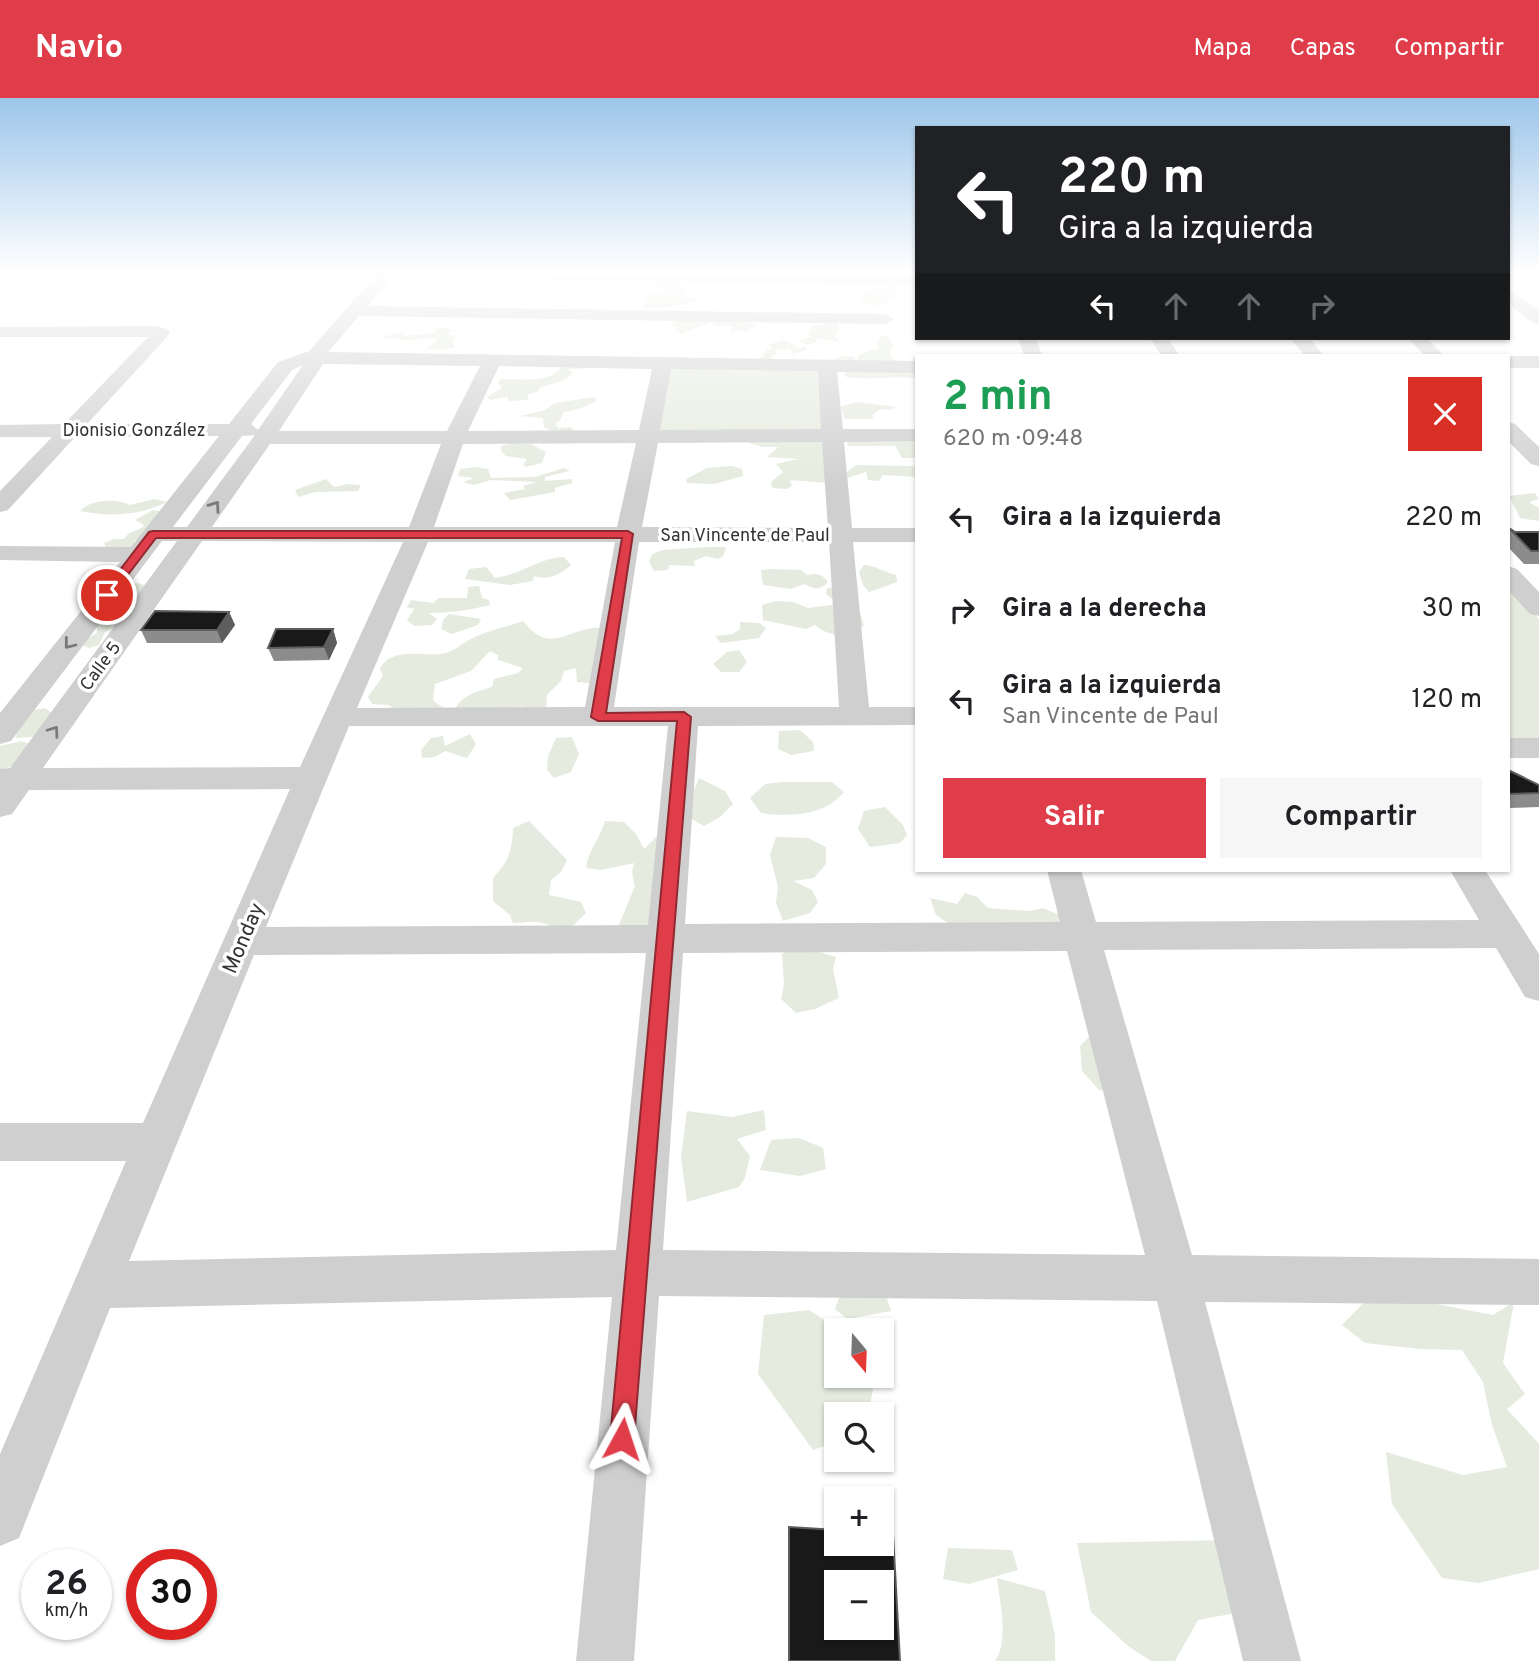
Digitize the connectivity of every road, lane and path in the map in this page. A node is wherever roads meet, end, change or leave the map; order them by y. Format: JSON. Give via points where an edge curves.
{"nodes":[{"id":1,"x":150,"y":346,"type":"edge"},
{"id":2,"x":325,"y":346,"type":"edge"},
{"id":3,"x":626,"y":346,"type":"edge"},
{"id":4,"x":888,"y":346,"type":"edge"},
{"id":5,"x":317,"y":355,"type":"junction"},
{"id":6,"x":492,"y":361,"type":"junction"},
{"id":7,"x":1510,"y":362,"type":"edge"},
{"id":8,"x":1539,"y":362,"type":"edge"},
{"id":9,"x":623,"y":363,"type":"junction"},
{"id":10,"x":663,"y":363,"type":"junction"},
{"id":11,"x":827,"y":366,"type":"junction"},
{"id":12,"x":891,"y":366,"type":"junction"},
{"id":13,"x":915,"y":367,"type":"edge"},
{"id":14,"x":70,"y":430,"type":"junction"},
{"id":15,"x":233,"y":430,"type":"junction"},
{"id":16,"x":1510,"y":430,"type":"edge"},
{"id":17,"x":0,"y":431,"type":"edge"},
{"id":18,"x":266,"y":434,"type":"junction"},
{"id":19,"x":915,"y":435,"type":"edge"},
{"id":20,"x":832,"y":436,"type":"junction"},
{"id":21,"x":648,"y":437,"type":"junction"},
{"id":22,"x":454,"y":438,"type":"junction"},
{"id":23,"x":1539,"y":459,"type":"edge"},
{"id":24,"x":0,"y":505,"type":"edge"},
{"id":25,"x":153,"y":534,"type":"junction"},
{"id":26,"x":195,"y":534,"type":"junction"},
{"id":27,"x":419,"y":534,"type":"junction"},
{"id":28,"x":628,"y":534,"type":"junction"},
{"id":29,"x":841,"y":535,"type":"junction"},
{"id":30,"x":915,"y":535,"type":"edge"},
{"id":31,"x":0,"y":553,"type":"edge"},
{"id":32,"x":138,"y":555,"type":"junction"},
{"id":33,"x":1510,"y":576,"type":"edge"},
{"id":34,"x":1539,"y":608,"type":"edge"},
{"id":35,"x":915,"y":716,"type":"edge"},
{"id":36,"x":340,"y":717,"type":"junction"},
{"id":37,"x":598,"y":717,"type":"junction"},
{"id":38,"x":684,"y":717,"type":"junction"},
{"id":39,"x":855,"y":717,"type":"junction"},
{"id":40,"x":0,"y":734,"type":"edge"},
{"id":41,"x":1510,"y":748,"type":"edge"},
{"id":42,"x":1539,"y":748,"type":"edge"},
{"id":43,"x":311,"y":778,"type":"junction"},
{"id":44,"x":10,"y":779,"type":"edge"},
{"id":45,"x":0,"y":806,"type":"edge"},
{"id":46,"x":1065,"y":872,"type":"edge"},
{"id":47,"x":1468,"y":872,"type":"edge"},
{"id":48,"x":1507,"y":934,"type":"junction"},
{"id":49,"x":1082,"y":936,"type":"junction"},
{"id":50,"x":664,"y":938,"type":"junction"},
{"id":51,"x":242,"y":941,"type":"junction"},
{"id":52,"x":1539,"y":986,"type":"edge"},
{"id":53,"x":157,"y":1142,"type":"junction"},
{"id":54,"x":0,"y":1143,"type":"edge"},
{"id":55,"x":635,"y":1273,"type":"junction"},
{"id":56,"x":1175,"y":1280,"type":"junction"},
{"id":57,"x":1539,"y":1282,"type":"edge"},
{"id":58,"x":95,"y":1285,"type":"junction"},
{"id":59,"x":0,"y":1519,"type":"edge"},
{"id":60,"x":605,"y":1661,"type":"edge"},
{"id":61,"x":1272,"y":1661,"type":"edge"}],
"edges":[{"from":1,"to":14,"type":"street"},
{"from":2,"to":5,"type":"street","name":"Calle 5"},
{"from":3,"to":9,"type":"street"},
{"from":4,"to":12,"type":"street"},
{"from":5,"to":6,"type":"street"},
{"from":5,"to":15,"type":"street","name":"Calle 5","via":[[285,366]]},
{"from":5,"to":18,"type":"street","name":"Calle 5"},
{"from":6,"to":9,"type":"street"},
{"from":6,"to":22,"type":"street","name":"Monday"},
{"from":7,"to":8,"type":"street"},
{"from":9,"to":10,"type":"street"},
{"from":10,"to":11,"type":"street"},
{"from":10,"to":21,"type":"street"},
{"from":11,"to":12,"type":"street"},
{"from":11,"to":20,"type":"street"},
{"from":12,"to":13,"type":"street"},
{"from":14,"to":15,"type":"street","name":"Dionisio González"},
{"from":14,"to":17,"type":"street","name":"Dionisio González"},
{"from":14,"to":24,"type":"street"},
{"from":15,"to":18,"type":"street","name":"Dionisio González"},
{"from":15,"to":25,"type":"street","name":"Calle 5"},
{"from":16,"to":23,"type":"street"},
{"from":18,"to":22,"type":"street","name":"Dionisio González"},
{"from":26,"to":18,"type":"street","name":"Calle 5","one_way":true},
{"from":19,"to":20,"type":"street","name":"Dionisio González"},
{"from":20,"to":21,"type":"street","name":"Dionisio González"},
{"from":20,"to":29,"type":"street"},
{"from":21,"to":22,"type":"street","name":"Dionisio González"},
{"from":21,"to":28,"type":"street"},
{"from":22,"to":27,"type":"street","name":"Monday"},
{"from":25,"to":26,"type":"street","name":"San Vincente de Paul"},
{"from":25,"to":32,"type":"street","name":"Calle 5"},
{"from":26,"to":27,"type":"street","name":"San Vincente de Paul"},
{"from":44,"to":26,"type":"street","name":"Calle 5","one_way":true},
{"from":27,"to":28,"type":"street","name":"San Vincente de Paul"},
{"from":27,"to":36,"type":"street","name":"Monday"},
{"from":28,"to":29,"type":"street","name":"San Vincente de Paul"},
{"from":28,"to":37,"type":"street"},
{"from":29,"to":30,"type":"street","name":"San Vincente de Paul"},
{"from":29,"to":39,"type":"street"},
{"from":31,"to":32,"type":"street"},
{"from":32,"to":40,"type":"street","name":"Calle 5","one_way":true},
{"from":33,"to":34,"type":"street"},
{"from":35,"to":39,"type":"street"},
{"from":36,"to":37,"type":"street"},
{"from":36,"to":43,"type":"street","name":"Monday"},
{"from":37,"to":38,"type":"street"},
{"from":38,"to":39,"type":"street"},
{"from":38,"to":50,"type":"street"},
{"from":41,"to":42,"type":"street"},
{"from":43,"to":44,"type":"street"},
{"from":43,"to":51,"type":"street","name":"Monday"},
{"from":44,"to":45,"type":"street","name":"Calle 5"},
{"from":46,"to":49,"type":"street"},
{"from":47,"to":48,"type":"street"},
{"from":48,"to":49,"type":"street"},
{"from":48,"to":52,"type":"street"},
{"from":49,"to":50,"type":"street"},
{"from":49,"to":56,"type":"street"},
{"from":50,"to":51,"type":"street"},
{"from":50,"to":55,"type":"street"},
{"from":51,"to":53,"type":"street","name":"Monday"},
{"from":53,"to":54,"type":"street"},
{"from":53,"to":58,"type":"street","name":"Monday"},
{"from":55,"to":56,"type":"street"},
{"from":55,"to":58,"type":"street"},
{"from":55,"to":60,"type":"street"},
{"from":56,"to":57,"type":"street"},
{"from":56,"to":61,"type":"street"},
{"from":58,"to":59,"type":"street","name":"Monday"}]}
